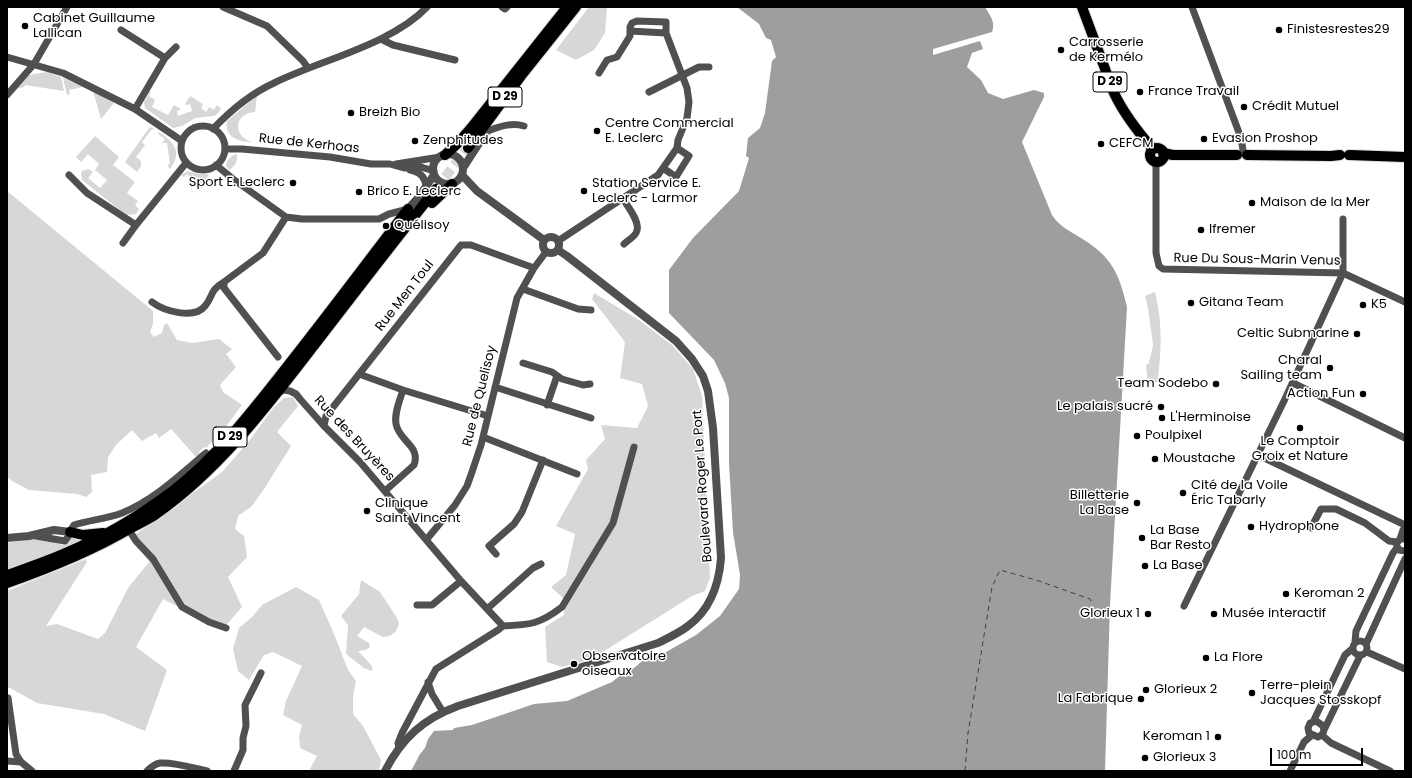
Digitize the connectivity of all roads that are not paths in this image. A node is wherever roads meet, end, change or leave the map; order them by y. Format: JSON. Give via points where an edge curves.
{"nodes":[{"id":1,"x":67,"y":7,"type":"edge"},
{"id":2,"x":223,"y":7,"type":"edge"},
{"id":3,"x":426,"y":7,"type":"edge"},
{"id":4,"x":502,"y":7,"type":"edge"},
{"id":5,"x":506,"y":7,"type":"edge"},
{"id":6,"x":567,"y":7,"type":"edge"},
{"id":7,"x":576,"y":7,"type":"edge"},
{"id":8,"x":1082,"y":7,"type":"edge"},
{"id":9,"x":1192,"y":7,"type":"edge"},
{"id":10,"x":121,"y":30,"type":"dead end"},
{"id":11,"x":630,"y":31,"type":"junction"},
{"id":12,"x":666,"y":33,"type":"junction"},
{"id":13,"x":381,"y":39,"type":"junction"},
{"id":14,"x":541,"y":46,"type":"junction"},
{"id":15,"x":176,"y":47,"type":"dead end"},
{"id":16,"x":7,"y":57,"type":"edge"},
{"id":17,"x":166,"y":58,"type":"junction"},
{"id":18,"x":455,"y":60,"type":"dead end"},
{"id":19,"x":34,"y":64,"type":"junction"},
{"id":20,"x":709,"y":67,"type":"dead end"},
{"id":21,"x":308,"y":68,"type":"junction"},
{"id":22,"x":599,"y":72,"type":"dead end"},
{"id":23,"x":682,"y":75,"type":"junction"},
{"id":24,"x":649,"y":92,"type":"dead end"},
{"id":25,"x":7,"y":95,"type":"edge"},
{"id":26,"x":135,"y":109,"type":"junction"},
{"id":27,"x":524,"y":126,"type":"dead end"},
{"id":28,"x":213,"y":129,"type":"junction"},
{"id":29,"x":487,"y":131,"type":"junction"},
{"id":30,"x":182,"y":140,"type":"junction"},
{"id":31,"x":466,"y":147,"type":"tunnel mouth"},
{"id":32,"x":677,"y":148,"type":"junction"},
{"id":33,"x":225,"y":149,"type":"junction"},
{"id":34,"x":1153,"y":149,"type":"junction"},
{"id":35,"x":1163,"y":153,"type":"junction"},
{"id":36,"x":1242,"y":153,"type":"junction"},
{"id":37,"x":443,"y":156,"type":"junction"},
{"id":38,"x":1405,"y":157,"type":"edge"},
{"id":39,"x":1156,"y":162,"type":"junction"},
{"id":40,"x":186,"y":163,"type":"junction"},
{"id":41,"x":390,"y":164,"type":"junction"},
{"id":42,"x":216,"y":165,"type":"junction"},
{"id":43,"x":404,"y":168,"type":"junction"},
{"id":44,"x":663,"y":168,"type":"junction"},
{"id":45,"x":462,"y":172,"type":"junction"},
{"id":46,"x":434,"y":173,"type":"junction"},
{"id":47,"x":69,"y":175,"type":"dead end"},
{"id":48,"x":452,"y":184,"type":"junction"},
{"id":49,"x":432,"y":187,"type":"junction"},
{"id":50,"x":623,"y":199,"type":"junction"},
{"id":51,"x":408,"y":209,"type":"junction"},
{"id":52,"x":286,"y":217,"type":"junction"},
{"id":53,"x":1343,"y":219,"type":"dead end"},
{"id":54,"x":136,"y":225,"type":"junction"},
{"id":55,"x":544,"y":240,"type":"junction"},
{"id":56,"x":558,"y":241,"type":"junction"},
{"id":57,"x":123,"y":243,"type":"dead end"},
{"id":58,"x":624,"y":244,"type":"dead end"},
{"id":59,"x":558,"y":250,"type":"junction"},
{"id":60,"x":546,"y":252,"type":"junction"},
{"id":61,"x":534,"y":268,"type":"junction"},
{"id":62,"x":1343,"y":273,"type":"junction"},
{"id":63,"x":224,"y":282,"type":"junction"},
{"id":64,"x":523,"y":288,"type":"junction"},
{"id":65,"x":152,"y":302,"type":"dead end"},
{"id":66,"x":1405,"y":302,"type":"edge"},
{"id":67,"x":591,"y":310,"type":"dead end"},
{"id":68,"x":327,"y":323,"type":"junction"},
{"id":69,"x":278,"y":357,"type":"dead end"},
{"id":70,"x":523,"y":363,"type":"dead end"},
{"id":71,"x":359,"y":374,"type":"junction"},
{"id":72,"x":557,"y":376,"type":"junction"},
{"id":73,"x":1293,"y":383,"type":"junction"},
{"id":74,"x":590,"y":384,"type":"dead end"},
{"id":75,"x":495,"y":388,"type":"junction"},
{"id":76,"x":403,"y":390,"type":"junction"},
{"id":77,"x":277,"y":393,"type":"junction"},
{"id":78,"x":547,"y":405,"type":"junction"},
{"id":79,"x":488,"y":416,"type":"junction"},
{"id":80,"x":591,"y":418,"type":"dead end"},
{"id":81,"x":324,"y":426,"type":"junction"},
{"id":82,"x":483,"y":436,"type":"junction"},
{"id":83,"x":1405,"y":438,"type":"edge"},
{"id":84,"x":634,"y":447,"type":"dead end"},
{"id":85,"x":206,"y":453,"type":"dead end"},
{"id":86,"x":1258,"y":455,"type":"junction"},
{"id":87,"x":543,"y":460,"type":"junction"},
{"id":88,"x":577,"y":474,"type":"dead end"},
{"id":89,"x":385,"y":491,"type":"junction"},
{"id":90,"x":1404,"y":526,"type":"edge"},
{"id":91,"x":1311,"y":528,"type":"dead end"},
{"id":92,"x":129,"y":530,"type":"junction"},
{"id":93,"x":112,"y":531,"type":"junction"},
{"id":94,"x":70,"y":532,"type":"junction"},
{"id":95,"x":7,"y":538,"type":"edge"},
{"id":96,"x":427,"y":539,"type":"junction"},
{"id":97,"x":1400,"y":542,"type":"edge"},
{"id":98,"x":1405,"y":551,"type":"edge"},
{"id":99,"x":496,"y":554,"type":"dead end"},
{"id":100,"x":1405,"y":559,"type":"edge"},
{"id":101,"x":541,"y":564,"type":"dead end"},
{"id":102,"x":7,"y":575,"type":"edge"},
{"id":103,"x":461,"y":581,"type":"junction"},
{"id":104,"x":7,"y":584,"type":"edge"},
{"id":105,"x":417,"y":605,"type":"dead end"},
{"id":106,"x":1184,"y":606,"type":"dead end"},
{"id":107,"x":487,"y":609,"type":"junction"},
{"id":108,"x":503,"y":626,"type":"junction"},
{"id":109,"x":226,"y":628,"type":"dead end"},
{"id":110,"x":1354,"y":646,"type":"junction"},
{"id":111,"x":1364,"y":651,"type":"junction"},
{"id":112,"x":1405,"y":668,"type":"edge"},
{"id":113,"x":261,"y":673,"type":"dead end"},
{"id":114,"x":428,"y":682,"type":"junction"},
{"id":115,"x":8,"y":698,"type":"dead end"},
{"id":116,"x":443,"y":712,"type":"junction"},
{"id":117,"x":1313,"y":722,"type":"junction"},
{"id":118,"x":1323,"y":732,"type":"junction"},
{"id":119,"x":1312,"y":735,"type":"junction"},
{"id":120,"x":399,"y":748,"type":"junction"},
{"id":121,"x":7,"y":761,"type":"edge"},
{"id":122,"x":20,"y":762,"type":"junction"},
{"id":123,"x":32,"y":771,"type":"edge"},
{"id":124,"x":147,"y":771,"type":"edge"},
{"id":125,"x":207,"y":771,"type":"edge"},
{"id":126,"x":234,"y":771,"type":"edge"},
{"id":127,"x":385,"y":771,"type":"edge"},
{"id":128,"x":1290,"y":771,"type":"edge"},
{"id":129,"x":1390,"y":771,"type":"edge"}],
"edges":[{"from":1,"to":19,"type":"street"},
{"from":2,"to":21,"type":"street","via":[[267,26]]},
{"from":3,"to":13,"type":"street","via":[[404,26]]},
{"from":4,"to":5,"type":"street"},
{"from":6,"to":14,"type":"main road","number":"D 29"},
{"from":7,"to":14,"type":"main road","number":"D 29"},
{"from":8,"to":34,"type":"main road","number":"D 29","via":[[1121,107]]},
{"from":9,"to":36,"type":"street","via":[[1242,138]]},
{"from":10,"to":17,"type":"street"},
{"from":11,"to":12,"type":"street"},
{"from":11,"to":12,"type":"street","via":[[632,22],[666,22]]},
{"from":11,"to":22,"type":"street","via":[[630,36],[617,57],[607,60]]},
{"from":12,"to":23,"type":"street"},
{"from":13,"to":18,"type":"street","via":[[393,45]]},
{"from":13,"to":21,"type":"street"},
{"from":14,"to":29,"type":"main road"},
{"from":14,"to":31,"type":"main road","number":"D 29"},
{"from":14,"to":37,"type":"main road","via":[[457,144]]},
{"from":15,"to":17,"type":"street"},
{"from":16,"to":19,"type":"street"},
{"from":17,"to":26,"type":"street"},
{"from":19,"to":25,"type":"street"},
{"from":19,"to":26,"type":"street","via":[[64,73]]},
{"from":20,"to":23,"type":"street","via":[[699,67]]},
{"from":21,"to":28,"type":"street","via":[[254,93],[236,106]]},
{"from":23,"to":24,"type":"street"},
{"from":23,"to":32,"type":"street","via":[[687,88],[689,109]]},
{"from":26,"to":30,"type":"street"},
{"from":27,"to":29,"type":"street","via":[[515,123]]},
{"from":28,"to":30,"type":"street","via":[[199,126],[191,129]]},
{"from":28,"to":33,"type":"street","via":[[222,137]]},
{"from":29,"to":45,"type":"street"},
{"from":30,"to":40,"type":"street","via":[[181,154]]},
{"from":32,"to":44,"type":"street"},
{"from":32,"to":44,"type":"street","via":[[688,156],[676,177]]},
{"from":33,"to":41,"type":"street","name":"Rue de Kerhoas"},
{"from":33,"to":42,"type":"street","via":[[221,161]]},
{"from":34,"to":35,"type":"main road","via":[[1159,148]]},
{"from":34,"to":39,"type":"main road","via":[[1150,156]]},
{"from":35,"to":36,"type":"main road"},
{"from":35,"to":39,"type":"main road","via":[[1162,159]]},
{"from":36,"to":38,"type":"main road"},
{"from":37,"to":41,"type":"street","name":"Rue de Kerhoas"},
{"from":37,"to":45,"type":"street","via":[[457,158],[462,163]]},
{"from":37,"to":46,"type":"street","via":[[436,162]]},
{"from":39,"to":62,"type":"street","name":"Rue Du Sous-Marin Venus","via":[[1156,253],[1159,266],[1163,269]]},
{"from":40,"to":42,"type":"street","via":[[199,170]]},
{"from":40,"to":54,"type":"street"},
{"from":41,"to":43,"type":"street","name":"Rue de Kerhoas"},
{"from":42,"to":52,"type":"street"},
{"from":43,"to":46,"type":"street","name":"Rue de Kerhoas","via":[[421,167]]},
{"from":43,"to":49,"type":"street","via":[[418,172]]},
{"from":44,"to":50,"type":"street","via":[[658,175]]},
{"from":45,"to":48,"type":"street","via":[[458,181]]},
{"from":45,"to":55,"type":"street","via":[[477,191]]},
{"from":46,"to":48,"type":"street","via":[[438,180]]},
{"from":46,"to":49,"type":"street"},
{"from":47,"to":54,"type":"street","via":[[87,193]]},
{"from":48,"to":68,"type":"main road","via":[[435,199]]},
{"from":49,"to":51,"type":"street"},
{"from":49,"to":68,"type":"main road","number":"D 29"},
{"from":50,"to":56,"type":"street"},
{"from":50,"to":58,"type":"street","via":[[638,229]]},
{"from":51,"to":52,"type":"street","via":[[379,219]]},
{"from":51,"to":68,"type":"main road"},
{"from":52,"to":63,"type":"street","via":[[263,253]]},
{"from":53,"to":62,"type":"street"},
{"from":54,"to":57,"type":"street"},
{"from":55,"to":56,"type":"street","via":[[552,237]]},
{"from":55,"to":60,"type":"street","via":[[543,247]]},
{"from":56,"to":59,"type":"street"},
{"from":59,"to":60,"type":"street","via":[[552,254]]},
{"from":59,"to":116,"type":"street","name":"Boulevard Roger Le Port","via":[[676,341],[703,376],[708,391],[713,428],[720,575],[716,589],[700,615],[678,633],[658,642]]},
{"from":60,"to":61,"type":"street","name":"Rue de Quelisoy"},
{"from":61,"to":64,"type":"street","name":"Rue de Quelisoy"},
{"from":61,"to":71,"type":"street","name":"Rue Men Toul","via":[[471,245],[461,245]]},
{"from":62,"to":66,"type":"street","name":"Rue Du Sous-Marin Venus"},
{"from":62,"to":73,"type":"street"},
{"from":63,"to":65,"type":"street","via":[[214,289],[200,311],[178,313]]},
{"from":63,"to":69,"type":"street","via":[[224,288]]},
{"from":64,"to":67,"type":"street","via":[[578,309]]},
{"from":64,"to":75,"type":"street","name":"Rue de Quelisoy","via":[[512,315]]},
{"from":68,"to":77,"type":"main road","number":"D 29"},
{"from":68,"to":93,"type":"main road","number":"D 29","via":[[222,446],[174,490]]},
{"from":70,"to":72,"type":"street"},
{"from":71,"to":76,"type":"street"},
{"from":71,"to":81,"type":"street","name":"Rue Men Toul","via":[[326,416]]},
{"from":72,"to":74,"type":"street","via":[[584,385]]},
{"from":72,"to":78,"type":"street"},
{"from":73,"to":83,"type":"street"},
{"from":73,"to":86,"type":"street"},
{"from":75,"to":78,"type":"street"},
{"from":75,"to":79,"type":"street","name":"Rue de Quelisoy"},
{"from":76,"to":79,"type":"street"},
{"from":76,"to":89,"type":"street","via":[[396,423],[398,431],[411,447],[416,459],[414,465]]},
{"from":77,"to":81,"type":"street","name":"Rue des Bruyères","via":[[284,390],[296,394]]},
{"from":77,"to":92,"type":"main road","number":"D 29","via":[[217,462],[183,493]]},
{"from":78,"to":80,"type":"street"},
{"from":79,"to":82,"type":"street","name":"Rue de Quelisoy"},
{"from":81,"to":89,"type":"street","name":"Rue des Bruyères"},
{"from":82,"to":87,"type":"street"},
{"from":82,"to":96,"type":"street","name":"Rue de Quelisoy","via":[[467,486]]},
{"from":84,"to":108,"type":"street","via":[[613,522],[562,607],[540,622]]},
{"from":85,"to":94,"type":"street","via":[[164,488],[142,502],[116,515],[74,525]]},
{"from":86,"to":90,"type":"street"},
{"from":86,"to":106,"type":"street"},
{"from":87,"to":88,"type":"street"},
{"from":87,"to":99,"type":"street","via":[[522,512],[514,524],[489,546]]},
{"from":89,"to":96,"type":"street","name":"Rue des Bruyères"},
{"from":90,"to":97,"type":"street"},
{"from":91,"to":97,"type":"street","via":[[1321,509],[1336,509],[1365,523],[1389,541]]},
{"from":92,"to":104,"type":"main road","number":"D 29","via":[[95,548]]},
{"from":92,"to":109,"type":"street","via":[[153,560],[182,606],[208,622]]},
{"from":93,"to":94,"type":"main road","via":[[84,535]]},
{"from":93,"to":102,"type":"main road","number":"D 29","via":[[72,550]]},
{"from":94,"to":95,"type":"street","via":[[54,530]]},
{"from":96,"to":103,"type":"street","name":"Rue des Bruyères"},
{"from":97,"to":98,"type":"street","via":[[1401,551]]},
{"from":97,"to":110,"type":"street","via":[[1356,631]]},
{"from":100,"to":111,"type":"street"},
{"from":101,"to":107,"type":"street","via":[[533,568]]},
{"from":103,"to":105,"type":"street","via":[[432,606]]},
{"from":103,"to":107,"type":"street","name":"Rue des Bruyères"},
{"from":107,"to":108,"type":"street","name":"Rue des Bruyères"},
{"from":108,"to":114,"type":"street","via":[[436,668]]},
{"from":110,"to":111,"type":"street","via":[[1354,653]]},
{"from":110,"to":111,"type":"street","via":[[1359,641]]},
{"from":110,"to":117,"type":"street","via":[[1345,655]]},
{"from":111,"to":112,"type":"street"},
{"from":111,"to":118,"type":"street"},
{"from":113,"to":126,"type":"street","via":[[245,705],[243,750]]},
{"from":114,"to":116,"type":"street"},
{"from":114,"to":120,"type":"street","via":[[402,733]]},
{"from":115,"to":122,"type":"street","via":[[16,754]]},
{"from":116,"to":120,"type":"street","name":"Boulevard Roger Le Port","via":[[415,730]]},
{"from":117,"to":118,"type":"street","via":[[1322,725]]},
{"from":117,"to":119,"type":"street","via":[[1308,730]]},
{"from":118,"to":119,"type":"street","via":[[1318,737]]},
{"from":118,"to":129,"type":"street","via":[[1331,743]]},
{"from":119,"to":128,"type":"street","via":[[1304,742]]},
{"from":120,"to":127,"type":"street","name":"Boulevard Roger Le Port"},
{"from":121,"to":122,"type":"street"},
{"from":122,"to":123,"type":"street"},
{"from":124,"to":125,"type":"street","via":[[159,763]]}]}
